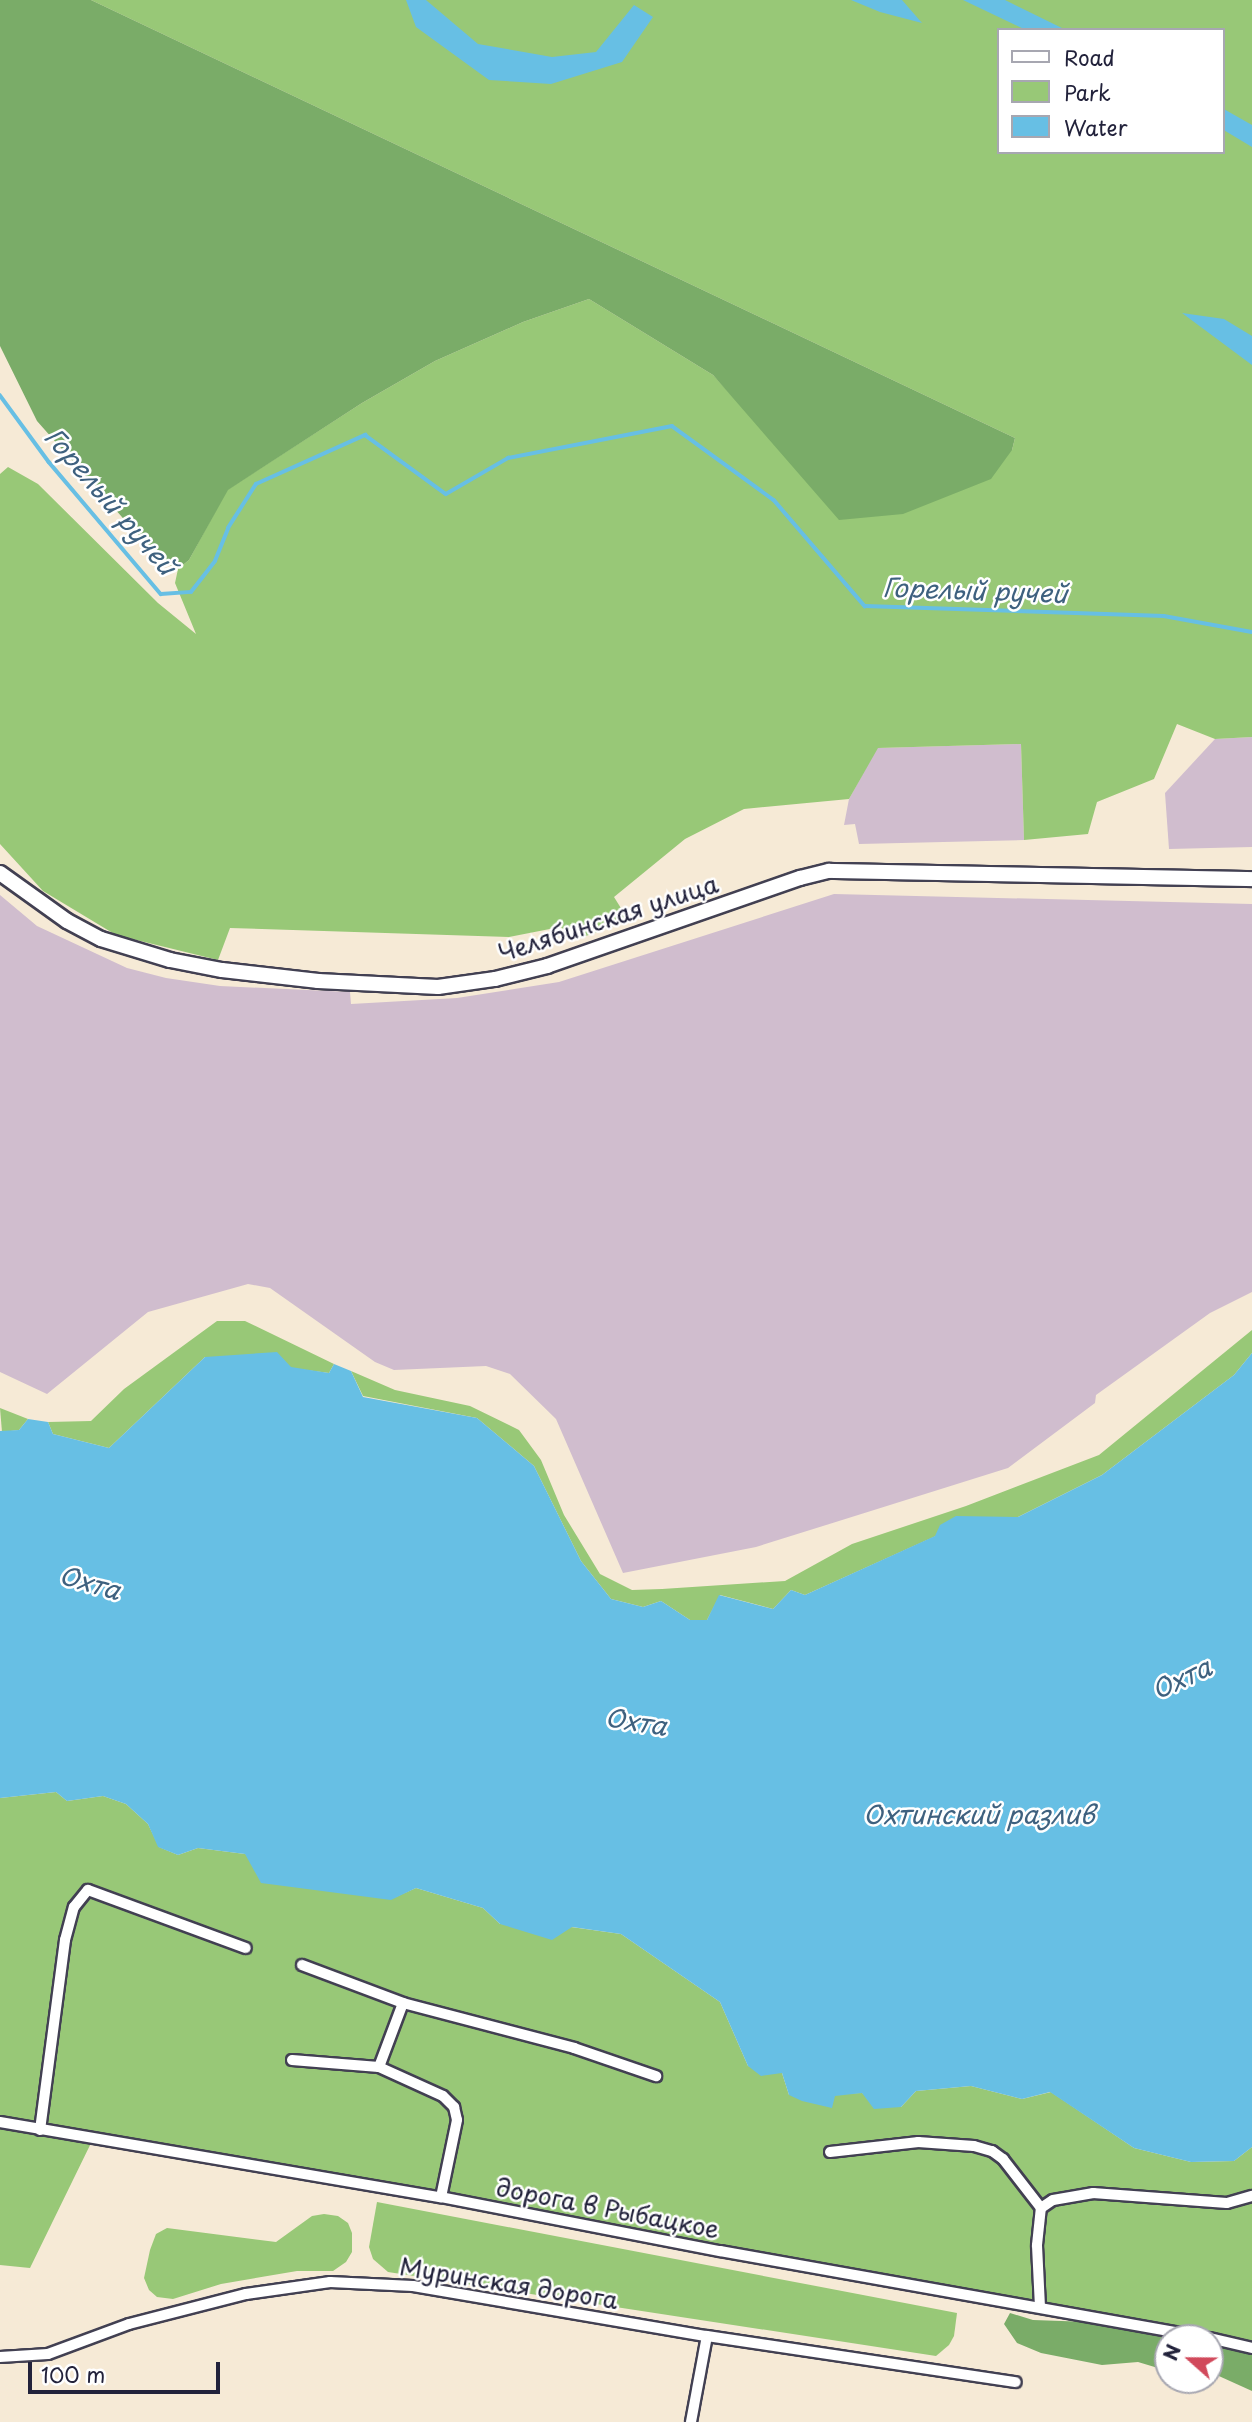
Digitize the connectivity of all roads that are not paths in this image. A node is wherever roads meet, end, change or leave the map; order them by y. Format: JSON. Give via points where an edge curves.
{"nodes":[{"id":1,"x":0,"y":873,"type":"edge"},
{"id":2,"x":1252,"y":879,"type":"edge"},
{"id":3,"x":246,"y":1948,"type":"dead end"},
{"id":4,"x":302,"y":1965,"type":"dead end"},
{"id":5,"x":403,"y":2003,"type":"junction"},
{"id":6,"x":292,"y":2060,"type":"dead end"},
{"id":7,"x":379,"y":2067,"type":"junction"},
{"id":8,"x":656,"y":2076,"type":"dead end"},
{"id":9,"x":0,"y":2122,"type":"edge"},
{"id":10,"x":40,"y":2130,"type":"junction"},
{"id":11,"x":830,"y":2152,"type":"dead end"},
{"id":12,"x":1252,"y":2196,"type":"edge"},
{"id":13,"x":441,"y":2197,"type":"junction"},
{"id":14,"x":1041,"y":2208,"type":"junction"},
{"id":15,"x":1040,"y":2307,"type":"junction"},
{"id":16,"x":1154,"y":2328,"type":"edge"},
{"id":17,"x":707,"y":2336,"type":"junction"},
{"id":18,"x":1224,"y":2341,"type":"edge"},
{"id":19,"x":1252,"y":2348,"type":"edge"},
{"id":20,"x":0,"y":2357,"type":"edge"},
{"id":21,"x":1016,"y":2382,"type":"dead end"},
{"id":22,"x":691,"y":2422,"type":"edge"}],
"edges":[{"from":1,"to":2,"type":"street","name":"Челябинская улица","via":[[67,922],[102,939],[170,960],[318,981],[438,986],[547,966],[829,871]]},
{"from":3,"to":10,"type":"street","via":[[88,1890],[74,1907],[65,1940]]},
{"from":4,"to":5,"type":"street"},
{"from":5,"to":7,"type":"street"},
{"from":5,"to":8,"type":"street","via":[[575,2048]]},
{"from":6,"to":7,"type":"street"},
{"from":7,"to":13,"type":"street","via":[[443,2096],[454,2107],[457,2120]]},
{"from":9,"to":10,"type":"street","name":"дорога в Рыбацкое"},
{"from":10,"to":13,"type":"street","name":"дорога в Рыбацкое"},
{"from":11,"to":14,"type":"street","via":[[918,2142],[974,2146],[1003,2159]]},
{"from":12,"to":14,"type":"street","via":[[1227,2203],[1093,2193],[1053,2200]]},
{"from":13,"to":15,"type":"street","name":"дорога в Рыбацкое","via":[[720,2252]]},
{"from":14,"to":15,"type":"street","via":[[1037,2245]]},
{"from":15,"to":16,"type":"street","name":"дорога в Рыбацкое"},
{"from":17,"to":20,"type":"street","name":"Муринская дорога","via":[[413,2286],[330,2282],[246,2294],[130,2324],[48,2354]]},
{"from":17,"to":21,"type":"street","name":"Муринская дорога"},
{"from":17,"to":22,"type":"street"},
{"from":18,"to":19,"type":"street","name":"дорога в Рыбацкое"}]}
